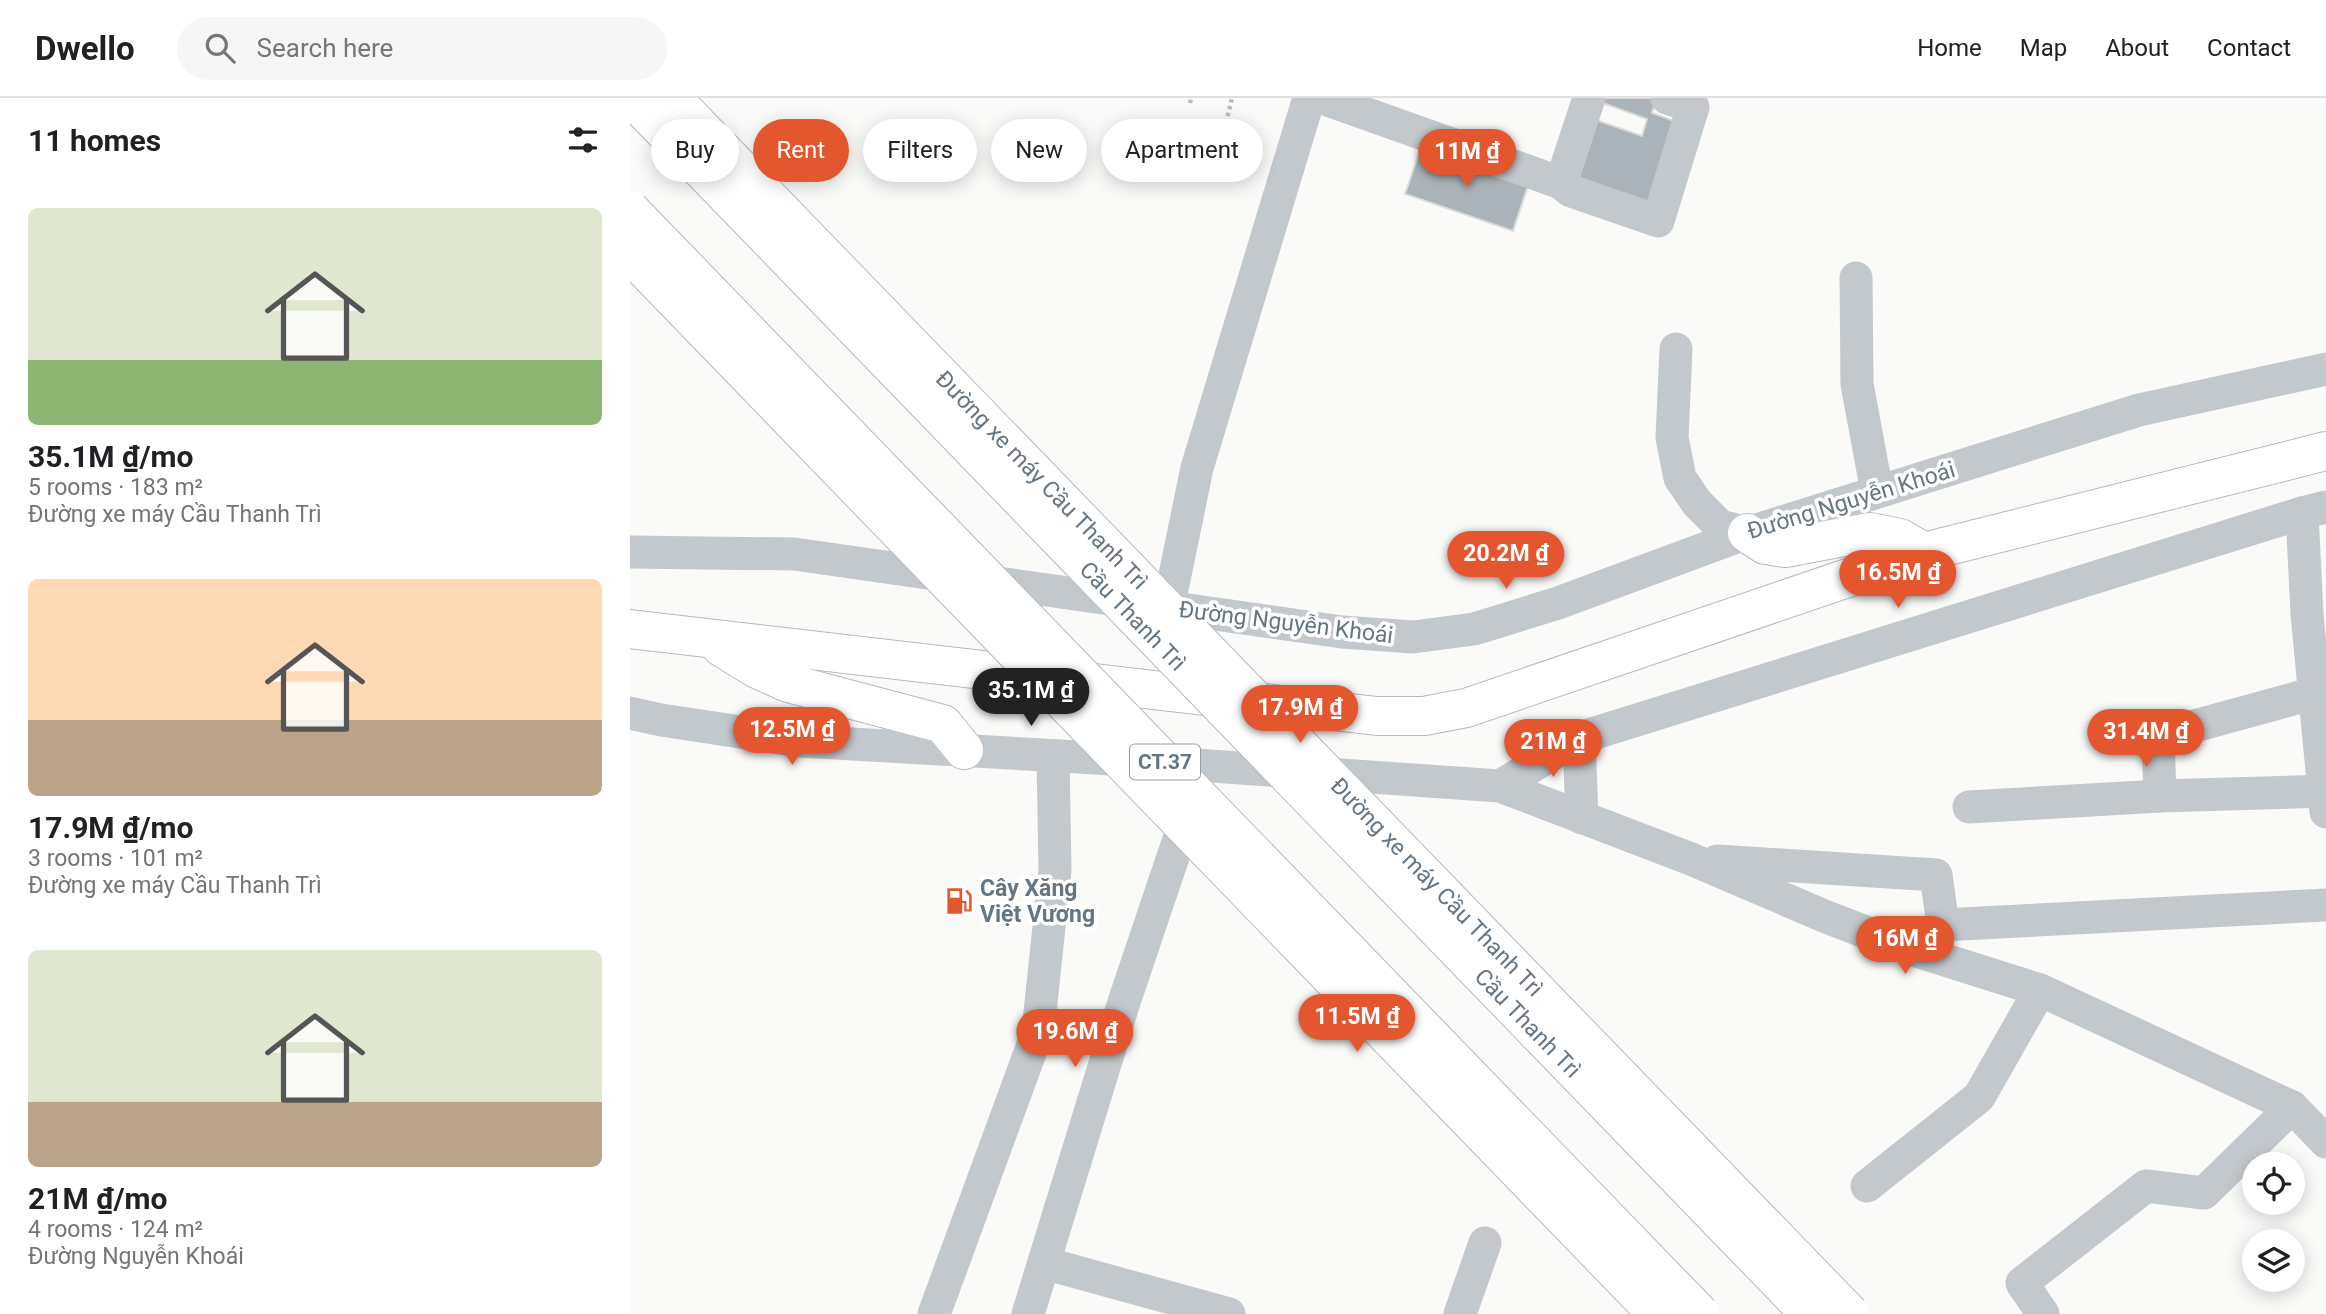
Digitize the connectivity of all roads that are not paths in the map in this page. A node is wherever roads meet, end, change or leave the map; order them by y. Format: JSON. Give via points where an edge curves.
{"nodes":[{"id":1,"x":632,"y":98,"type":"edge"},
{"id":2,"x":672,"y":98,"type":"edge"},
{"id":3,"x":1309,"y":98,"type":"edge"},
{"id":4,"x":1322,"y":98,"type":"edge"},
{"id":5,"x":1589,"y":98,"type":"edge"},
{"id":6,"x":1667,"y":98,"type":"edge"},
{"id":7,"x":1397,"y":111,"type":"edge"},
{"id":8,"x":1561,"y":183,"type":"junction"},
{"id":9,"x":630,"y":210,"type":"edge"},
{"id":10,"x":630,"y":254,"type":"edge"},
{"id":11,"x":1856,"y":278,"type":"dead end"},
{"id":12,"x":1676,"y":349,"type":"dead end"},
{"id":13,"x":2326,"y":369,"type":"edge"},
{"id":14,"x":2326,"y":451,"type":"edge"},
{"id":15,"x":1877,"y":492,"type":"junction"},
{"id":16,"x":2314,"y":510,"type":"edge"},
{"id":17,"x":1747,"y":533,"type":"junction"},
{"id":18,"x":630,"y":552,"type":"edge"},
{"id":19,"x":1924,"y":552,"type":"junction"},
{"id":20,"x":1173,"y":608,"type":"junction"},
{"id":21,"x":630,"y":629,"type":"edge"},
{"id":22,"x":708,"y":638,"type":"junction"},
{"id":23,"x":2320,"y":692,"type":"edge"},
{"id":24,"x":630,"y":713,"type":"edge"},
{"id":25,"x":1579,"y":738,"type":"junction"},
{"id":26,"x":964,"y":750,"type":"junction"},
{"id":27,"x":1053,"y":756,"type":"junction"},
{"id":28,"x":1096,"y":758,"type":"junction"},
{"id":29,"x":1500,"y":786,"type":"junction"},
{"id":30,"x":2160,"y":796,"type":"junction"},
{"id":31,"x":2325,"y":798,"type":"edge"},
{"id":32,"x":1969,"y":807,"type":"dead end"},
{"id":33,"x":1581,"y":818,"type":"junction"},
{"id":34,"x":1178,"y":842,"type":"junction"},
{"id":35,"x":1690,"y":859,"type":"junction"},
{"id":36,"x":2326,"y":905,"type":"edge"},
{"id":37,"x":1943,"y":925,"type":"junction"},
{"id":38,"x":1907,"y":948,"type":"junction"},
{"id":39,"x":2040,"y":989,"type":"junction"},
{"id":40,"x":2292,"y":1107,"type":"junction"},
{"id":41,"x":2326,"y":1142,"type":"edge"},
{"id":42,"x":1867,"y":1186,"type":"dead end"},
{"id":43,"x":1485,"y":1243,"type":"dead end"},
{"id":44,"x":1044,"y":1263,"type":"junction"},
{"id":45,"x":934,"y":1314,"type":"edge"},
{"id":46,"x":1028,"y":1314,"type":"edge"},
{"id":47,"x":1229,"y":1314,"type":"edge"},
{"id":48,"x":1460,"y":1314,"type":"edge"},
{"id":49,"x":1656,"y":1314,"type":"edge"},
{"id":50,"x":1700,"y":1314,"type":"edge"},
{"id":51,"x":1810,"y":1314,"type":"edge"},
{"id":52,"x":1850,"y":1314,"type":"edge"},
{"id":53,"x":2043,"y":1314,"type":"edge"}],
"edges":[{"from":1,"to":51,"type":"main road","name":"Cầu Thanh Trì","bridge":true},
{"from":2,"to":52,"type":"main road","name":"Đường xe máy Cầu Thanh Trì","bridge":true},
{"from":3,"to":20,"type":"street","via":[[1197,468],[1170,599]]},
{"from":4,"to":7,"type":"street"},
{"from":5,"to":8,"type":"street"},
{"from":6,"to":8,"type":"street","via":[[1693,107],[1658,221],[1571,191]]},
{"from":7,"to":8,"type":"street"},
{"from":9,"to":50,"type":"main road","number":"CT.37","bridge":true},
{"from":10,"to":49,"type":"main road","bridge":true},
{"from":11,"to":15,"type":"street","via":[[1857,384]]},
{"from":12,"to":17,"type":"street","via":[[1672,438],[1680,478],[1720,526]]},
{"from":13,"to":15,"type":"street","name":"Đường Nguyễn Khoái","via":[[2139,410]]},
{"from":14,"to":19,"type":"main road"},
{"from":15,"to":17,"type":"street","name":"Đường Nguyễn Khoái"},
{"from":16,"to":23,"type":"street","via":[[2306,614]]},
{"from":16,"to":25,"type":"street"},
{"from":17,"to":19,"type":"main road","via":[[1765,545],[1785,548],[1870,532],[1900,538]]},
{"from":17,"to":20,"type":"street","name":"Đường Nguyễn Khoái","via":[[1558,603],[1474,629],[1413,637],[1342,632]]},
{"from":18,"to":20,"type":"street","name":"Đường Nguyễn Khoái","via":[[794,554]]},
{"from":19,"to":22,"type":"main road","via":[[1465,708],[1424,716],[1377,716]]},
{"from":21,"to":22,"type":"main road"},
{"from":22,"to":26,"type":"main road","via":[[788,682],[943,724]]},
{"from":23,"to":30,"type":"street","via":[[2158,736]]},
{"from":23,"to":31,"type":"street"},
{"from":24,"to":26,"type":"street","via":[[800,741]]},
{"from":25,"to":29,"type":"street"},
{"from":25,"to":33,"type":"street"},
{"from":26,"to":27,"type":"street"},
{"from":27,"to":28,"type":"street"},
{"from":27,"to":45,"type":"street","via":[[1055,870],[1038,1031]]},
{"from":28,"to":29,"type":"street"},
{"from":28,"to":34,"type":"street"},
{"from":29,"to":33,"type":"street"},
{"from":30,"to":31,"type":"street"},
{"from":30,"to":32,"type":"street"},
{"from":33,"to":35,"type":"street"},
{"from":34,"to":44,"type":"street"},
{"from":34,"to":49,"type":"street"},
{"from":35,"to":37,"type":"street","via":[[1936,875]]},
{"from":35,"to":38,"type":"street"},
{"from":36,"to":37,"type":"street"},
{"from":37,"to":38,"type":"street"},
{"from":38,"to":39,"type":"street"},
{"from":39,"to":40,"type":"street"},
{"from":39,"to":42,"type":"street","via":[[1979,1097]]},
{"from":40,"to":41,"type":"street"},
{"from":40,"to":53,"type":"street","via":[[2204,1193],[2146,1186],[2022,1283]]},
{"from":43,"to":48,"type":"street"},
{"from":44,"to":46,"type":"street"},
{"from":44,"to":47,"type":"street"}]}
